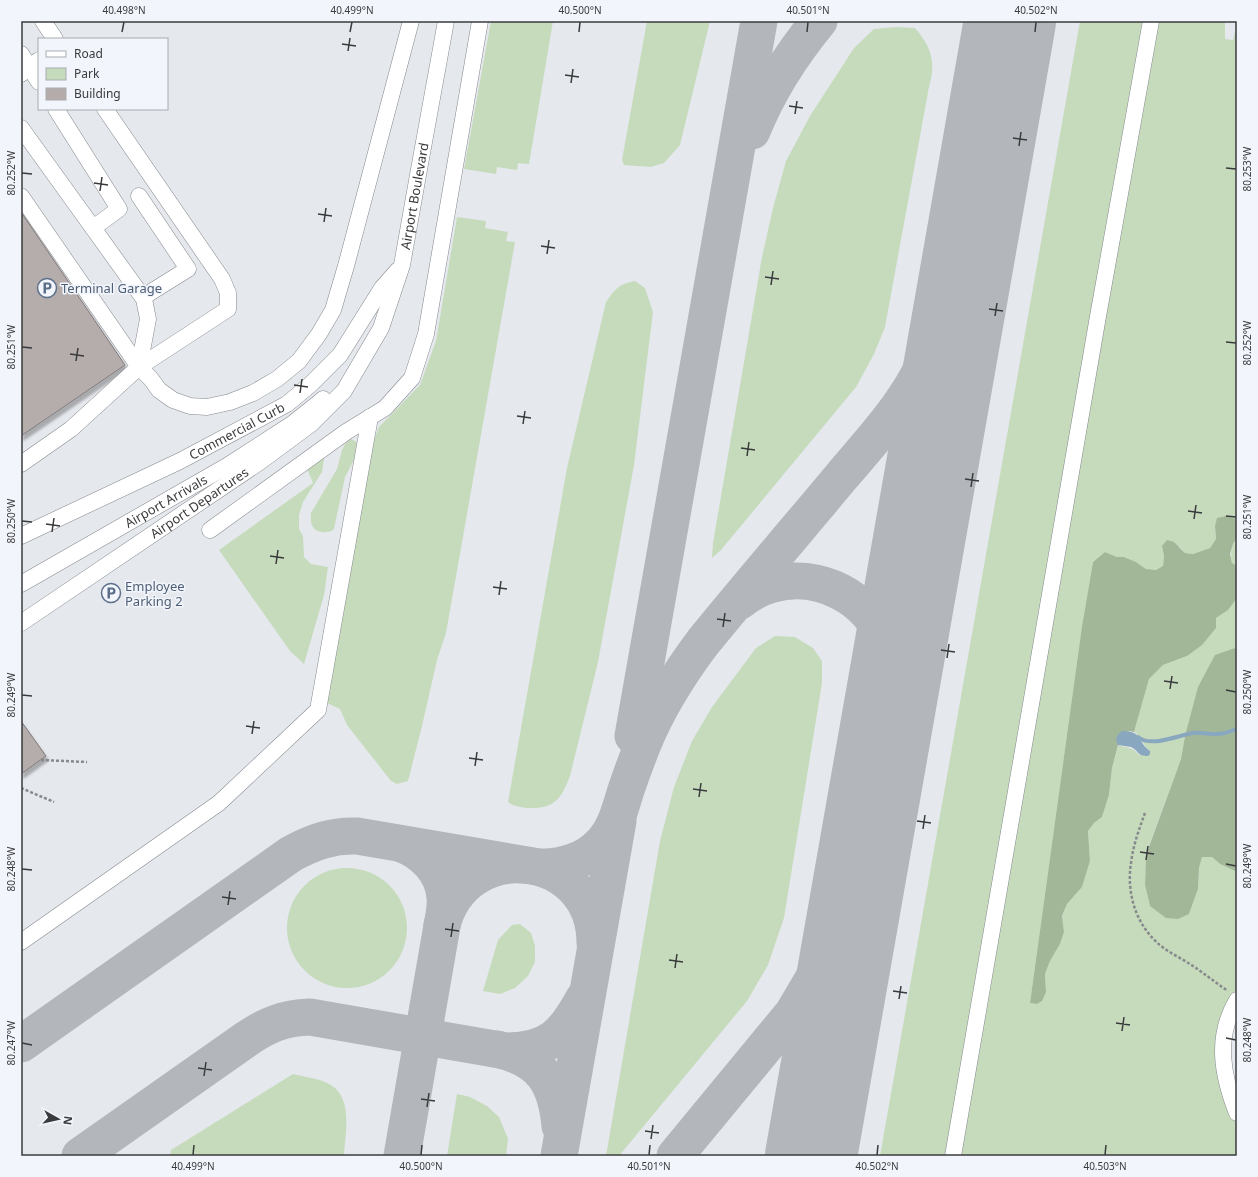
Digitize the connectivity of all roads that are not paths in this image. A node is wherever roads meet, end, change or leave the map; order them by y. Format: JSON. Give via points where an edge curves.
{"nodes":[{"id":1,"x":43,"y":21,"type":"edge"},
{"id":2,"x":411,"y":21,"type":"edge"},
{"id":3,"x":446,"y":21,"type":"edge"},
{"id":4,"x":480,"y":21,"type":"edge"},
{"id":5,"x":1151,"y":21,"type":"edge"},
{"id":6,"x":55,"y":38,"type":"edge"},
{"id":7,"x":28,"y":64,"type":"edge"},
{"id":8,"x":38,"y":80,"type":"edge"},
{"id":9,"x":57,"y":110,"type":"edge"},
{"id":10,"x":106,"y":110,"type":"edge"},
{"id":11,"x":21,"y":128,"type":"edge"},
{"id":12,"x":156,"y":183,"type":"junction"},
{"id":13,"x":21,"y":196,"type":"edge"},
{"id":14,"x":139,"y":196,"type":"junction"},
{"id":15,"x":118,"y":209,"type":"junction"},
{"id":16,"x":93,"y":228,"type":"junction"},
{"id":17,"x":402,"y":264,"type":"junction"},
{"id":18,"x":143,"y":297,"type":"junction"},
{"id":19,"x":360,"y":363,"type":"junction"},
{"id":20,"x":139,"y":367,"type":"junction"},
{"id":21,"x":370,"y":417,"type":"junction"},
{"id":22,"x":21,"y":464,"type":"edge"},
{"id":23,"x":210,"y":530,"type":"dead end"},
{"id":24,"x":21,"y":536,"type":"edge"},
{"id":25,"x":21,"y":584,"type":"edge"},
{"id":26,"x":21,"y":623,"type":"edge"},
{"id":27,"x":21,"y":942,"type":"edge"},
{"id":28,"x":1233,"y":996,"type":"edge"},
{"id":29,"x":1237,"y":1114,"type":"edge"},
{"id":30,"x":953,"y":1156,"type":"edge"}],
"edges":[{"from":1,"to":6,"type":"street"},
{"from":2,"to":20,"type":"street","via":[[333,310],[299,361],[277,379],[253,393],[207,407],[190,406],[173,400],[158,390]]},
{"from":3,"to":17,"type":"street","name":"Airport Boulevard"},
{"from":4,"to":21,"type":"street","via":[[426,334],[412,378],[385,408]]},
{"from":5,"to":30,"type":"street"},
{"from":7,"to":8,"type":"street"},
{"from":9,"to":15,"type":"street"},
{"from":10,"to":12,"type":"street"},
{"from":11,"to":16,"type":"street"},
{"from":12,"to":14,"type":"street"},
{"from":12,"to":20,"type":"street","via":[[222,279],[228,294],[228,309]]},
{"from":13,"to":20,"type":"street"},
{"from":14,"to":15,"type":"street"},
{"from":14,"to":18,"type":"street","via":[[188,270]]},
{"from":15,"to":16,"type":"street"},
{"from":16,"to":18,"type":"street"},
{"from":17,"to":19,"type":"street","name":"Airport Boulevard","via":[[381,328]]},
{"from":17,"to":24,"type":"street","name":"Commercial Curb","via":[[382,288],[340,355],[287,404],[180,461]]},
{"from":18,"to":20,"type":"street","via":[[148,319]]},
{"from":19,"to":25,"type":"street","name":"Airport Arrivals","via":[[292,424],[227,466]]},
{"from":19,"to":26,"type":"street","name":"Airport Departures","via":[[344,391],[311,424],[261,461]]},
{"from":20,"to":22,"type":"street","via":[[71,429]]},
{"from":21,"to":23,"type":"street"},
{"from":21,"to":27,"type":"street","via":[[318,710],[219,803]]},
{"from":28,"to":29,"type":"street","via":[[1224,1030],[1223,1054],[1226,1080]]}]}
